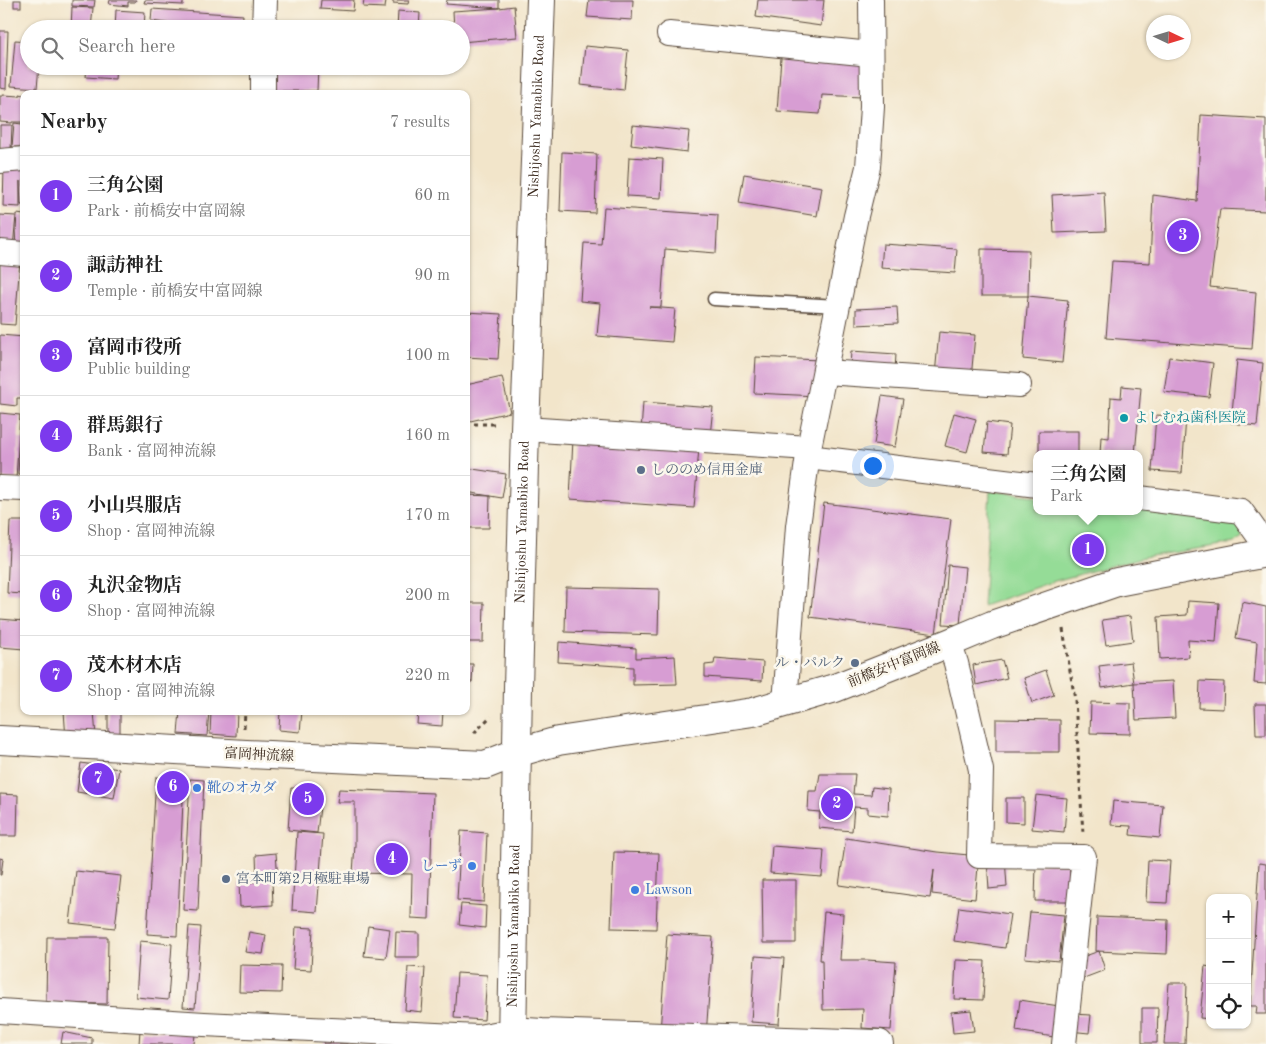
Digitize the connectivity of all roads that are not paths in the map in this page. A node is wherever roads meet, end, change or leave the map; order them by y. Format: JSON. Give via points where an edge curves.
{"nodes":[{"id":1,"x":265,"y":0,"type":"edge"},
{"id":2,"x":541,"y":0,"type":"edge"},
{"id":3,"x":871,"y":0,"type":"edge"},
{"id":4,"x":264,"y":20,"type":"edge"},
{"id":5,"x":669,"y":34,"type":"dead end"},
{"id":6,"x":871,"y":54,"type":"junction"},
{"id":7,"x":263,"y":75,"type":"edge"},
{"id":8,"x":262,"y":90,"type":"edge"},
{"id":9,"x":20,"y":159,"type":"edge"},
{"id":10,"x":0,"y":161,"type":"edge"},
{"id":11,"x":0,"y":252,"type":"edge"},
{"id":12,"x":20,"y":254,"type":"edge"},
{"id":13,"x":714,"y":300,"type":"dead end"},
{"id":14,"x":838,"y":306,"type":"junction"},
{"id":15,"x":825,"y":372,"type":"junction"},
{"id":16,"x":1019,"y":386,"type":"dead end"},
{"id":17,"x":526,"y":427,"type":"junction"},
{"id":18,"x":808,"y":452,"type":"junction"},
{"id":19,"x":1033,"y":484,"type":"edge"},
{"id":20,"x":0,"y":488,"type":"edge"},
{"id":21,"x":20,"y":489,"type":"edge"},
{"id":22,"x":1143,"y":499,"type":"edge"},
{"id":23,"x":1266,"y":546,"type":"edge"},
{"id":24,"x":1266,"y":553,"type":"edge"},
{"id":25,"x":949,"y":643,"type":"junction"},
{"id":26,"x":785,"y":703,"type":"junction"},
{"id":27,"x":0,"y":740,"type":"edge"},
{"id":28,"x":516,"y":753,"type":"junction"},
{"id":29,"x":0,"y":1011,"type":"edge"},
{"id":30,"x":202,"y":1034,"type":"edge"},
{"id":31,"x":512,"y":1038,"type":"edge"},
{"id":32,"x":879,"y":1044,"type":"edge"},
{"id":33,"x":1064,"y":1044,"type":"edge"}],
"edges":[{"from":1,"to":4,"type":"street"},
{"from":2,"to":17,"type":"main road","name":"Nishijoshu Yamabiko Road"},
{"from":3,"to":6,"type":"street"},
{"from":5,"to":6,"type":"street"},
{"from":6,"to":14,"type":"street","via":[[868,167]]},
{"from":7,"to":8,"type":"street"},
{"from":9,"to":10,"type":"street"},
{"from":11,"to":12,"type":"street"},
{"from":13,"to":14,"type":"lane"},
{"from":14,"to":15,"type":"street"},
{"from":15,"to":16,"type":"street"},
{"from":15,"to":18,"type":"street"},
{"from":17,"to":18,"type":"street"},
{"from":17,"to":28,"type":"main road","name":"Nishijoshu Yamabiko Road"},
{"from":18,"to":19,"type":"street"},
{"from":18,"to":26,"type":"street","via":[[798,526]]},
{"from":20,"to":21,"type":"street"},
{"from":22,"to":23,"type":"street","via":[[1241,511]]},
{"from":24,"to":25,"type":"main road","name":"前橋安中富岡線","via":[[1117,582]]},
{"from":25,"to":26,"type":"main road","name":"前橋安中富岡線","via":[[835,688]]},
{"from":25,"to":33,"type":"street","via":[[981,770],[979,856],[1084,857]]},
{"from":26,"to":28,"type":"main road","name":"前橋安中富岡線","via":[[753,712],[558,741]]},
{"from":27,"to":28,"type":"main road","name":"富岡神流線","via":[[485,765]]},
{"from":28,"to":31,"type":"main road","name":"Nishijoshu Yamabiko Road"},
{"from":29,"to":30,"type":"street"},
{"from":30,"to":31,"type":"street"},
{"from":31,"to":32,"type":"main road","via":[[552,1034]]}]}
